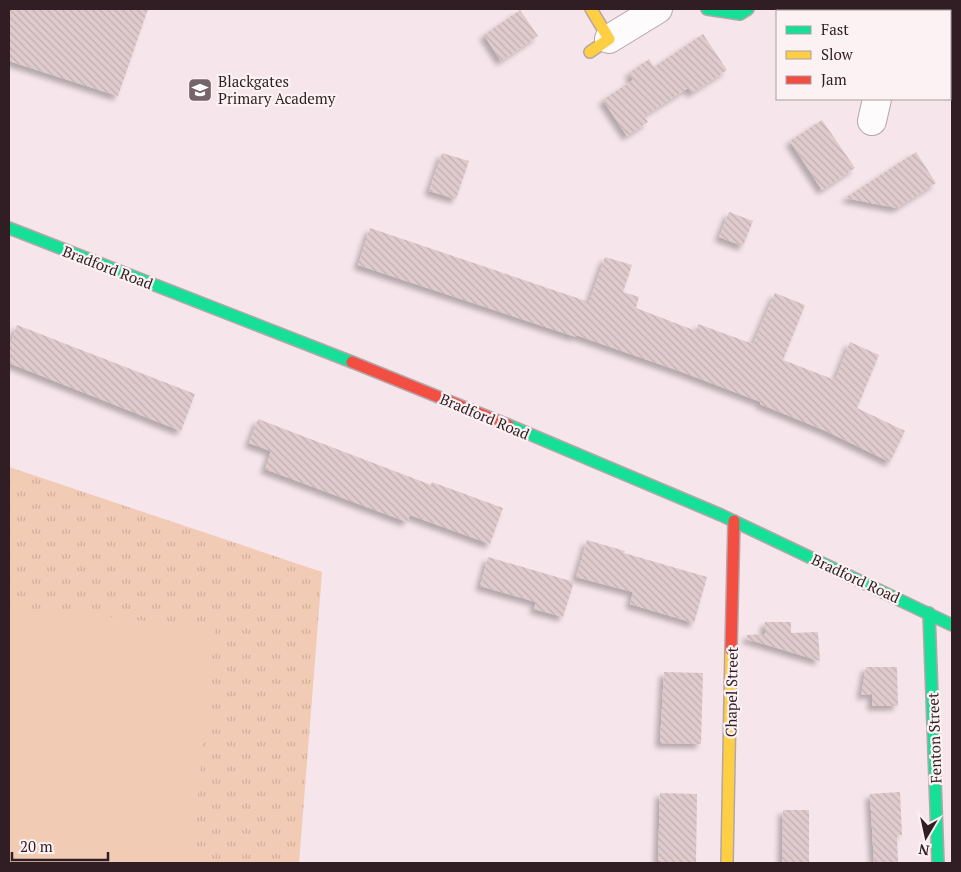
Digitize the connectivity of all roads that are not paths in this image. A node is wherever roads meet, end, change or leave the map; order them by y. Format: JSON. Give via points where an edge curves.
{"nodes":[{"id":1,"x":591,"y":9,"type":"edge"},
{"id":2,"x":658,"y":9,"type":"edge"},
{"id":3,"x":707,"y":9,"type":"edge"},
{"id":4,"x":748,"y":9,"type":"edge"},
{"id":5,"x":599,"y":46,"type":"joint"},
{"id":6,"x":9,"y":228,"type":"edge"},
{"id":7,"x":734,"y":521,"type":"junction"},
{"id":8,"x":930,"y":613,"type":"junction"},
{"id":9,"x":952,"y":625,"type":"edge"},
{"id":10,"x":727,"y":863,"type":"edge"},
{"id":11,"x":938,"y":863,"type":"edge"}],
"edges":[{"from":1,"to":5,"type":"main road"},
{"from":2,"to":5,"type":"street"},
{"from":3,"to":4,"type":"main road","via":[[740,14]]},
{"from":6,"to":7,"type":"main road","name":"Bradford Road","via":[[407,384]]},
{"from":7,"to":8,"type":"main road","name":"Bradford Road"},
{"from":7,"to":10,"type":"main road","name":"Chapel Street"},
{"from":8,"to":9,"type":"main road","name":"Bradford Road"},
{"from":8,"to":11,"type":"main road","name":"Fenton Street"}]}
